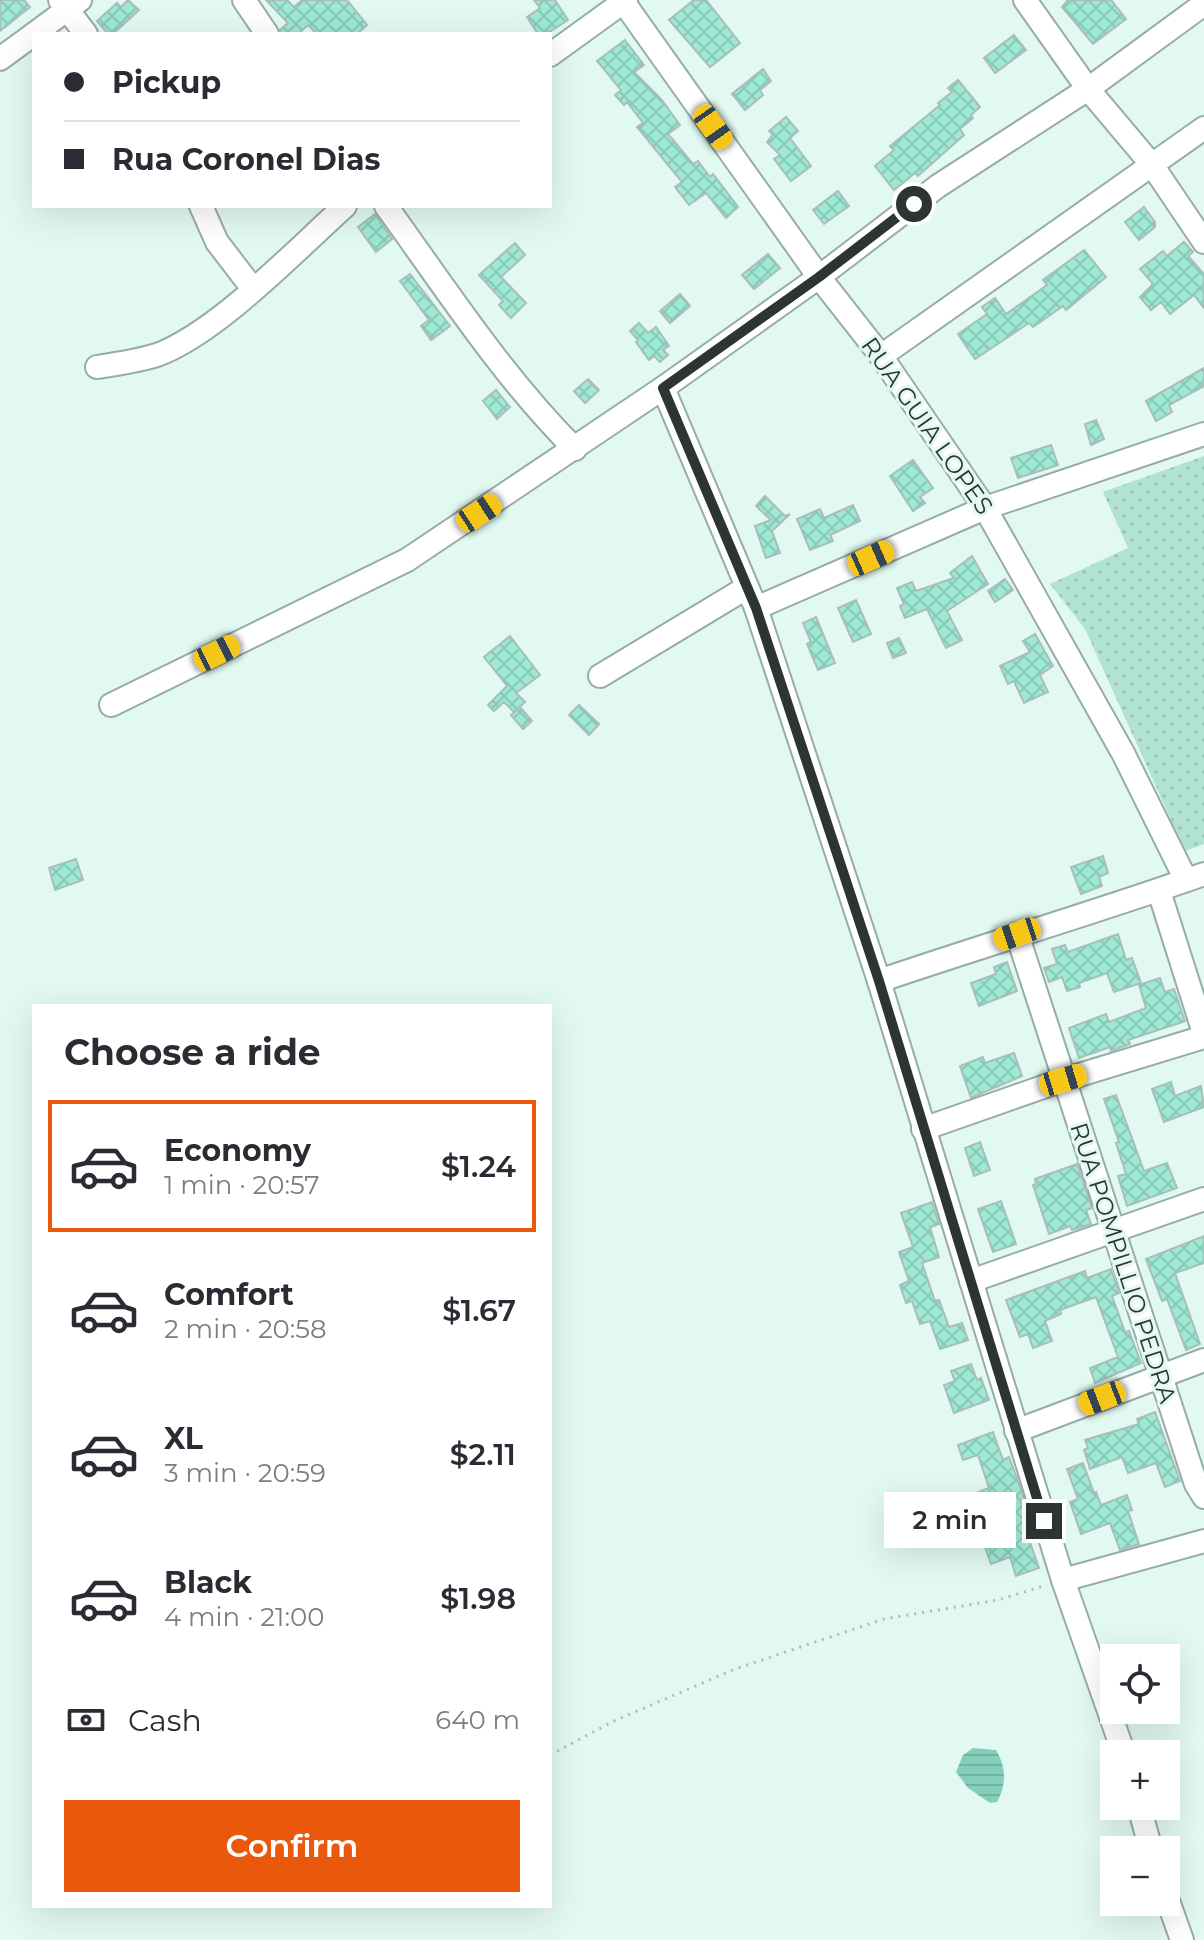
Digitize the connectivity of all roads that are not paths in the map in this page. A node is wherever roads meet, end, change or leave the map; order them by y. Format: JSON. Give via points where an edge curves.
{"nodes":[{"id":1,"x":244,"y":0,"type":"edge"},
{"id":2,"x":1025,"y":0,"type":"edge"},
{"id":3,"x":624,"y":1,"type":"edge"},
{"id":4,"x":69,"y":3,"type":"edge"},
{"id":5,"x":1204,"y":4,"type":"edge"},
{"id":6,"x":36,"y":32,"type":"edge"},
{"id":7,"x":85,"y":32,"type":"edge"},
{"id":8,"x":266,"y":32,"type":"edge"},
{"id":9,"x":32,"y":35,"type":"edge"},
{"id":10,"x":552,"y":54,"type":"edge"},
{"id":11,"x":0,"y":59,"type":"edge"},
{"id":12,"x":1088,"y":89,"type":"junction"},
{"id":13,"x":1204,"y":128,"type":"edge"},
{"id":14,"x":1152,"y":165,"type":"junction"},
{"id":15,"x":202,"y":208,"type":"edge"},
{"id":16,"x":343,"y":208,"type":"edge"},
{"id":17,"x":387,"y":208,"type":"edge"},
{"id":18,"x":1204,"y":242,"type":"edge"},
{"id":19,"x":819,"y":277,"type":"junction"},
{"id":20,"x":253,"y":289,"type":"junction"},
{"id":21,"x":881,"y":356,"type":"junction"},
{"id":22,"x":97,"y":367,"type":"dead end"},
{"id":23,"x":663,"y":388,"type":"junction"},
{"id":24,"x":1204,"y":434,"type":"edge"},
{"id":25,"x":575,"y":449,"type":"junction"},
{"id":26,"x":985,"y":508,"type":"junction"},
{"id":27,"x":751,"y":598,"type":"junction"},
{"id":28,"x":600,"y":676,"type":"dead end"},
{"id":29,"x":111,"y":705,"type":"dead end"},
{"id":30,"x":1195,"y":877,"type":"edge"},
{"id":31,"x":1159,"y":891,"type":"junction"},
{"id":32,"x":1017,"y":934,"type":"junction"},
{"id":33,"x":879,"y":981,"type":"junction"},
{"id":34,"x":1204,"y":1035,"type":"edge"},
{"id":35,"x":1063,"y":1080,"type":"junction"},
{"id":36,"x":923,"y":1129,"type":"junction"},
{"id":37,"x":1204,"y":1199,"type":"edge"},
{"id":38,"x":1113,"y":1232,"type":"junction"},
{"id":39,"x":971,"y":1281,"type":"junction"},
{"id":40,"x":1204,"y":1360,"type":"edge"},
{"id":41,"x":1159,"y":1375,"type":"junction"},
{"id":42,"x":1016,"y":1431,"type":"junction"},
{"id":43,"x":1204,"y":1497,"type":"edge"},
{"id":44,"x":1204,"y":1541,"type":"edge"},
{"id":45,"x":1063,"y":1580,"type":"junction"},
{"id":46,"x":1119,"y":1740,"type":"edge"},
{"id":47,"x":1173,"y":1916,"type":"edge"},
{"id":48,"x":1182,"y":1940,"type":"edge"}],
"edges":[{"from":1,"to":8,"type":"street"},
{"from":2,"to":12,"type":"street"},
{"from":3,"to":10,"type":"street"},
{"from":3,"to":19,"type":"street","name":"RUA GUIA LOPES"},
{"from":4,"to":6,"type":"street"},
{"from":4,"to":7,"type":"street"},
{"from":5,"to":12,"type":"street"},
{"from":9,"to":11,"type":"street"},
{"from":12,"to":14,"type":"street"},
{"from":12,"to":19,"type":"street","via":[[938,186]]},
{"from":13,"to":14,"type":"street"},
{"from":14,"to":18,"type":"street"},
{"from":14,"to":21,"type":"street"},
{"from":15,"to":20,"type":"street","via":[[217,242]]},
{"from":16,"to":20,"type":"street"},
{"from":17,"to":25,"type":"street","via":[[507,375]]},
{"from":19,"to":21,"type":"street","name":"RUA GUIA LOPES"},
{"from":19,"to":23,"type":"street"},
{"from":20,"to":22,"type":"street","via":[[190,339],[158,354]]},
{"from":21,"to":26,"type":"street","name":"RUA GUIA LOPES"},
{"from":23,"to":25,"type":"street"},
{"from":23,"to":27,"type":"street"},
{"from":24,"to":26,"type":"street"},
{"from":25,"to":29,"type":"street","via":[[407,560]]},
{"from":26,"to":27,"type":"street"},
{"from":26,"to":30,"type":"street","name":"RUA GUIA LOPES"},
{"from":27,"to":28,"type":"street"},
{"from":27,"to":33,"type":"street"},
{"from":30,"to":31,"type":"street"},
{"from":31,"to":32,"type":"street"},
{"from":31,"to":34,"type":"street"},
{"from":32,"to":33,"type":"street"},
{"from":32,"to":35,"type":"street","name":"RUA POMPILLIO PEDRA"},
{"from":33,"to":36,"type":"street"},
{"from":34,"to":35,"type":"street"},
{"from":35,"to":36,"type":"street"},
{"from":35,"to":38,"type":"street","name":"RUA POMPILLIO PEDRA"},
{"from":36,"to":39,"type":"street"},
{"from":37,"to":38,"type":"street"},
{"from":38,"to":39,"type":"street"},
{"from":38,"to":41,"type":"street","name":"RUA POMPILLIO PEDRA"},
{"from":39,"to":42,"type":"street"},
{"from":40,"to":41,"type":"street"},
{"from":41,"to":42,"type":"street"},
{"from":41,"to":43,"type":"street","name":"RUA POMPILLIO PEDRA"},
{"from":42,"to":45,"type":"street"},
{"from":44,"to":45,"type":"street"},
{"from":45,"to":46,"type":"street"},
{"from":47,"to":48,"type":"street"}]}
